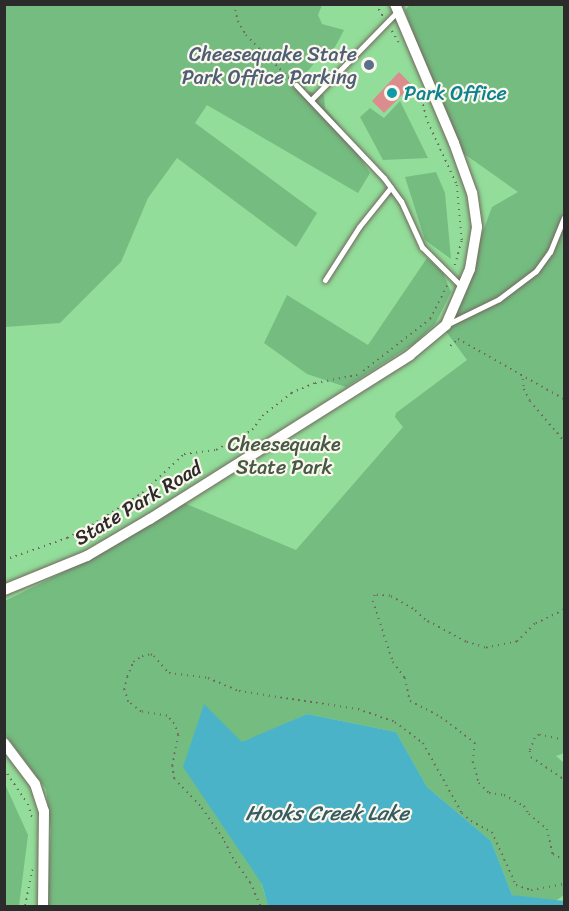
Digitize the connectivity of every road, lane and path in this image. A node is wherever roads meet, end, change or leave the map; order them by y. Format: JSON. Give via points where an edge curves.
{"nodes":[{"id":1,"x":234,"y":4,"type":"edge"},
{"id":2,"x":376,"y":4,"type":"edge"},
{"id":3,"x":396,"y":8,"type":"edge"},
{"id":4,"x":387,"y":22,"type":"junction"},
{"id":5,"x":399,"y":42,"type":"dead end"},
{"id":6,"x":296,"y":86,"type":"joint"},
{"id":7,"x":420,"y":91,"type":"dead end"},
{"id":8,"x":311,"y":100,"type":"junction"},
{"id":9,"x":390,"y":187,"type":"junction"},
{"id":10,"x":564,"y":219,"type":"edge"},
{"id":11,"x":452,"y":276,"type":"junction"},
{"id":12,"x":325,"y":280,"type":"dead end"},
{"id":13,"x":463,"y":289,"type":"junction"},
{"id":14,"x":446,"y":325,"type":"junction"},
{"id":15,"x":450,"y":346,"type":"dead end"},
{"id":16,"x":523,"y":376,"type":"junction"},
{"id":17,"x":564,"y":399,"type":"edge"},
{"id":18,"x":564,"y":441,"type":"edge"},
{"id":19,"x":4,"y":560,"type":"edge"},
{"id":20,"x":4,"y":590,"type":"edge"},
{"id":21,"x":564,"y":610,"type":"edge"},
{"id":22,"x":564,"y":740,"type":"edge"},
{"id":23,"x":4,"y":743,"type":"edge"},
{"id":24,"x":4,"y":769,"type":"edge"},
{"id":25,"x":564,"y":779,"type":"edge"},
{"id":26,"x":34,"y":828,"type":"dead end"},
{"id":27,"x":564,"y":860,"type":"edge"},
{"id":28,"x":32,"y":867,"type":"dead end"},
{"id":29,"x":564,"y":884,"type":"edge"},
{"id":30,"x":25,"y":906,"type":"edge"},
{"id":31,"x":43,"y":906,"type":"edge"},
{"id":32,"x":260,"y":906,"type":"edge"}],
"edges":[{"from":1,"to":6,"type":"path","via":[[238,21],[255,46]]},
{"from":2,"to":4,"type":"path"},
{"from":3,"to":4,"type":"lane"},
{"from":3,"to":13,"type":"street","via":[[472,193],[477,227]]},
{"from":4,"to":5,"type":"path"},
{"from":4,"to":8,"type":"lane"},
{"from":6,"to":8,"type":"lane"},
{"from":7,"to":11,"type":"path","via":[[461,208],[462,241]]},
{"from":8,"to":9,"type":"lane"},
{"from":9,"to":11,"type":"lane","via":[[401,201],[422,247]]},
{"from":9,"to":12,"type":"lane"},
{"from":10,"to":14,"type":"lane","via":[[550,252],[536,271],[500,299]]},
{"from":11,"to":13,"type":"lane"},
{"from":11,"to":19,"type":"path","via":[[430,319],[360,374],[315,383],[291,393],[262,416],[252,430],[216,450],[184,454],[142,493],[92,525]]},
{"from":13,"to":14,"type":"street"},
{"from":14,"to":20,"type":"street","name":"State Park Road","via":[[376,377],[87,556]]},
{"from":15,"to":16,"type":"path","via":[[458,339]]},
{"from":16,"to":17,"type":"path"},
{"from":16,"to":18,"type":"path","via":[[530,401]]},
{"from":21,"to":27,"type":"path","via":[[535,624],[517,642],[485,648],[425,620],[390,596],[375,594],[373,601],[393,662],[405,678],[410,701],[441,717],[475,743],[473,762],[479,783],[489,793],[504,795],[524,806],[547,829],[553,854]]},
{"from":22,"to":25,"type":"path","via":[[539,735],[530,751],[531,757]]},
{"from":23,"to":31,"type":"street","via":[[35,784],[44,811]]},
{"from":24,"to":26,"type":"path","via":[[28,804]]},
{"from":28,"to":30,"type":"path"},
{"from":29,"to":32,"type":"path","via":[[531,890],[516,885],[492,832],[462,813],[423,743],[395,722],[358,708],[239,691],[208,678],[170,673],[151,654],[141,656],[133,662],[124,685],[128,702],[141,712],[167,716],[174,724],[178,735],[172,766],[174,779],[200,806],[223,839]]}]}
